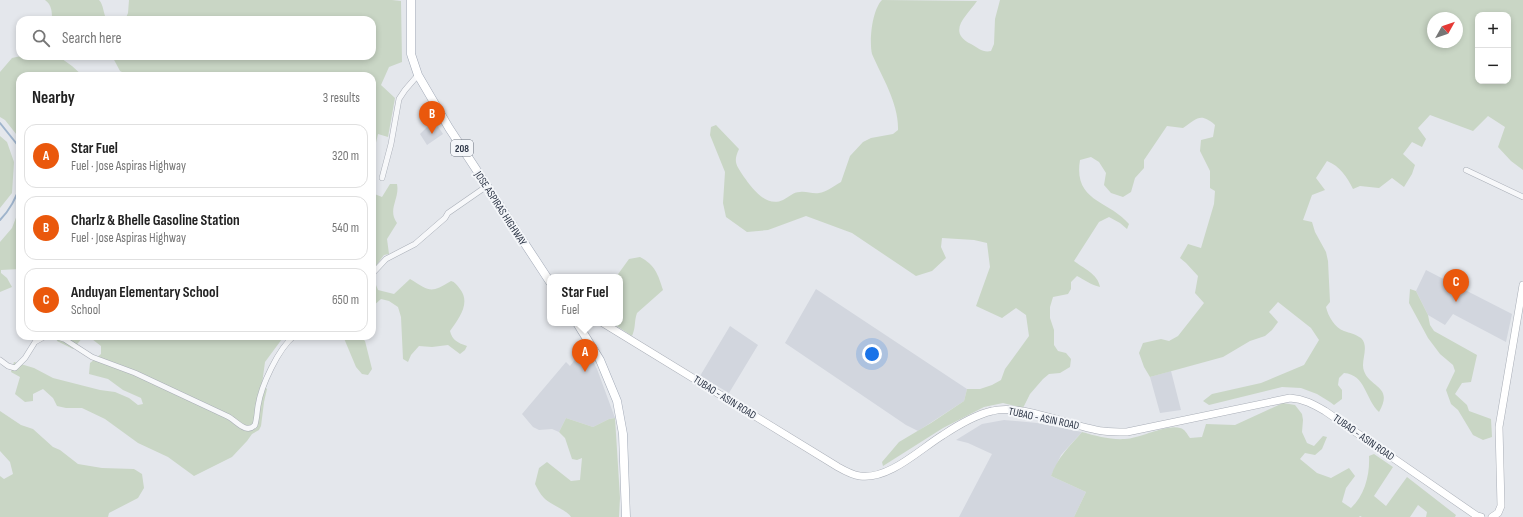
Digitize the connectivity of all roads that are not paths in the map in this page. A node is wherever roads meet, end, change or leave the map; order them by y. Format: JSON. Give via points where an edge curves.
{"nodes":[{"id":1,"x":411,"y":0,"type":"edge"},
{"id":2,"x":418,"y":75,"type":"junction"},
{"id":3,"x":1466,"y":170,"type":"dead end"},
{"id":4,"x":382,"y":178,"type":"dead end"},
{"id":5,"x":487,"y":186,"type":"junction"},
{"id":6,"x":1523,"y":196,"type":"edge"},
{"id":7,"x":376,"y":270,"type":"edge"},
{"id":8,"x":547,"y":277,"type":"edge"},
{"id":9,"x":1523,"y":285,"type":"edge"},
{"id":10,"x":579,"y":326,"type":"edge"},
{"id":11,"x":608,"y":326,"type":"edge"},
{"id":12,"x":39,"y":340,"type":"edge"},
{"id":13,"x":64,"y":340,"type":"edge"},
{"id":14,"x":290,"y":340,"type":"edge"},
{"id":15,"x":0,"y":360,"type":"edge"},
{"id":16,"x":1496,"y":516,"type":"edge"},
{"id":17,"x":626,"y":517,"type":"edge"},
{"id":18,"x":1481,"y":517,"type":"edge"}],
"edges":[{"from":1,"to":2,"type":"main road","name":"JOSE ASPIRAS HIGHWAY","number":"208","via":[[411,54]]},
{"from":2,"to":4,"type":"street","via":[[399,99]]},
{"from":2,"to":5,"type":"main road","name":"JOSE ASPIRAS HIGHWAY","number":"208"},
{"from":3,"to":6,"type":"street"},
{"from":5,"to":7,"type":"street","via":[[448,213],[415,244],[386,259]]},
{"from":5,"to":8,"type":"main road","name":"JOSE ASPIRAS HIGHWAY","number":"208"},
{"from":9,"to":16,"type":"main road","via":[[1499,427],[1500,506]]},
{"from":10,"to":17,"type":"main road","via":[[600,360],[617,401],[623,434]]},
{"from":11,"to":18,"type":"main road","name":"TUBAO - ASIN ROAD","via":[[854,475],[882,474],[892,470],[944,434],[993,410],[1013,409],[1103,431],[1127,432],[1290,398],[1302,399],[1325,411]]},
{"from":12,"to":15,"type":"street","via":[[15,368]]},
{"from":13,"to":14,"type":"street","via":[[92,357],[135,373],[227,416],[247,429],[255,424],[258,406],[276,358]]}]}
